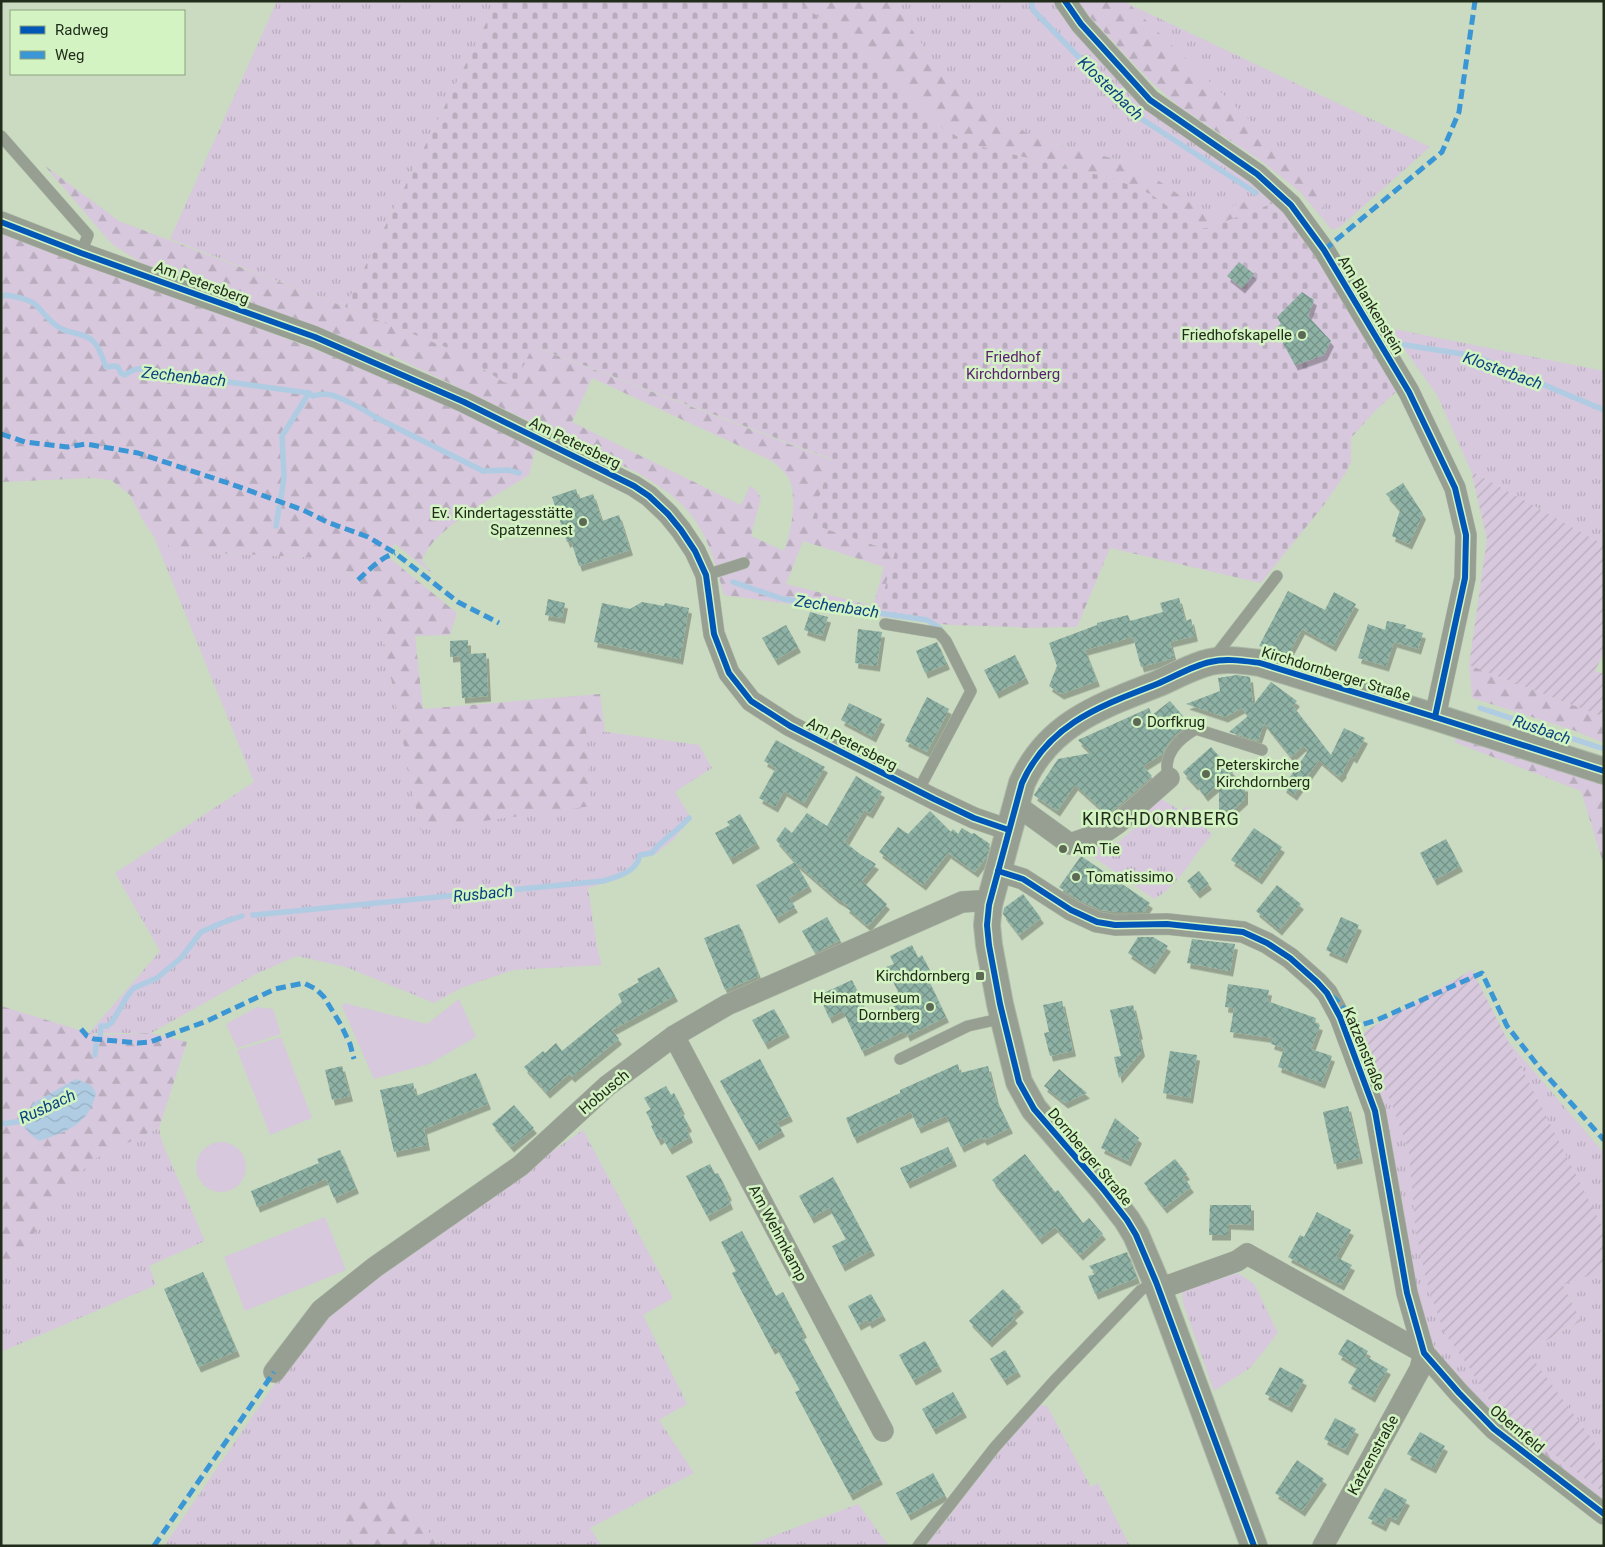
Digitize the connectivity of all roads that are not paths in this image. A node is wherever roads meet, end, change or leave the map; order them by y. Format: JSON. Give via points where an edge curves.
{"nodes":[{"id":1,"x":1065,"y":1,"type":"edge"},
{"id":2,"x":1,"y":136,"type":"edge"},
{"id":3,"x":1,"y":222,"type":"edge"},
{"id":4,"x":81,"y":253,"type":"junction"},
{"id":5,"x":744,"y":563,"type":"dead end"},
{"id":6,"x":706,"y":575,"type":"junction"},
{"id":7,"x":1277,"y":576,"type":"dead end"},
{"id":8,"x":885,"y":624,"type":"dead end"},
{"id":9,"x":1210,"y":662,"type":"junction"},
{"id":10,"x":1435,"y":717,"type":"junction"},
{"id":11,"x":1262,"y":750,"type":"dead end"},
{"id":12,"x":1604,"y":771,"type":"edge"},
{"id":13,"x":1169,"y":778,"type":"joint"},
{"id":14,"x":918,"y":791,"type":"junction"},
{"id":15,"x":1012,"y":818,"type":"junction"},
{"id":16,"x":998,"y":871,"type":"junction"},
{"id":17,"x":990,"y":905,"type":"junction"},
{"id":18,"x":1004,"y":1018,"type":"junction"},
{"id":19,"x":674,"y":1036,"type":"junction"},
{"id":20,"x":900,"y":1059,"type":"dead end"},
{"id":21,"x":1157,"y":1286,"type":"junction"},
{"id":22,"x":1424,"y":1353,"type":"junction"},
{"id":23,"x":274,"y":1372,"type":"dead end"},
{"id":24,"x":883,"y":1431,"type":"dead end"},
{"id":25,"x":1604,"y":1514,"type":"edge"},
{"id":26,"x":918,"y":1546,"type":"edge"},
{"id":27,"x":1254,"y":1546,"type":"edge"},
{"id":28,"x":1322,"y":1546,"type":"edge"}],
"edges":[{"from":1,"to":10,"type":"street","name":"Am Blankenstein","via":[[1081,24],[1150,100],[1257,174],[1290,205],[1324,250],[1409,392],[1455,488],[1466,535],[1464,578]]},
{"from":2,"to":4,"type":"lane","via":[[88,235]]},
{"from":3,"to":4,"type":"street","name":"Am Petersberg"},
{"from":4,"to":6,"type":"street","name":"Am Petersberg","via":[[368,360],[464,402],[634,486],[681,530]]},
{"from":5,"to":6,"type":"lane"},
{"from":6,"to":14,"type":"street","name":"Am Petersberg","via":[[714,634],[729,673],[751,701],[790,726]]},
{"from":7,"to":9,"type":"lane"},
{"from":8,"to":14,"type":"lane","via":[[939,633],[971,691]]},
{"from":9,"to":10,"type":"street","name":"Kirchdornberger Straße","via":[[1236,660],[1260,663]]},
{"from":9,"to":15,"type":"street","name":"Kirchdornberger Straße","via":[[1092,711],[1067,726],[1041,750],[1030,766]]},
{"from":10,"to":12,"type":"street","name":"Kirchdornberger Straße"},
{"from":11,"to":13,"type":"lane","via":[[1196,729],[1170,752],[1166,761]]},
{"from":13,"to":15,"type":"street","via":[[1118,824],[1070,844]]},
{"from":14,"to":15,"type":"street","name":"Am Petersberg","via":[[974,818]]},
{"from":15,"to":16,"type":"street","name":"Dornberger Straße"},
{"from":16,"to":17,"type":"street","name":"Dornberger Straße"},
{"from":16,"to":22,"type":"street","name":"Katzenstraße","via":[[1023,879],[1071,910],[1097,922],[1167,924],[1243,932],[1290,958],[1327,993],[1340,1017],[1375,1111],[1407,1293]]},
{"from":17,"to":18,"type":"street","name":"Dornberger Straße","via":[[989,945]]},
{"from":17,"to":19,"type":"street","name":"Hobusch","via":[[962,902],[727,1005]]},
{"from":18,"to":20,"type":"lane","via":[[968,1026]]},
{"from":18,"to":21,"type":"street","name":"Dornberger Straße","via":[[1025,1096],[1127,1220]]},
{"from":19,"to":23,"type":"street","name":"Hobusch","via":[[607,1086],[520,1166],[374,1267],[321,1310]]},
{"from":19,"to":24,"type":"street","name":"Am Wehmkamp"},
{"from":21,"to":22,"type":"street","name":"Obernfeld","via":[[1237,1261],[1247,1254]]},
{"from":21,"to":26,"type":"lane","via":[[1142,1290],[1041,1395],[995,1447]]},
{"from":21,"to":27,"type":"street","name":"Dornberger Straße"},
{"from":22,"to":25,"type":"street","name":"Obernfeld","via":[[1494,1429]]},
{"from":22,"to":28,"type":"street","name":"Katzenstraße","via":[[1420,1369]]}]}
